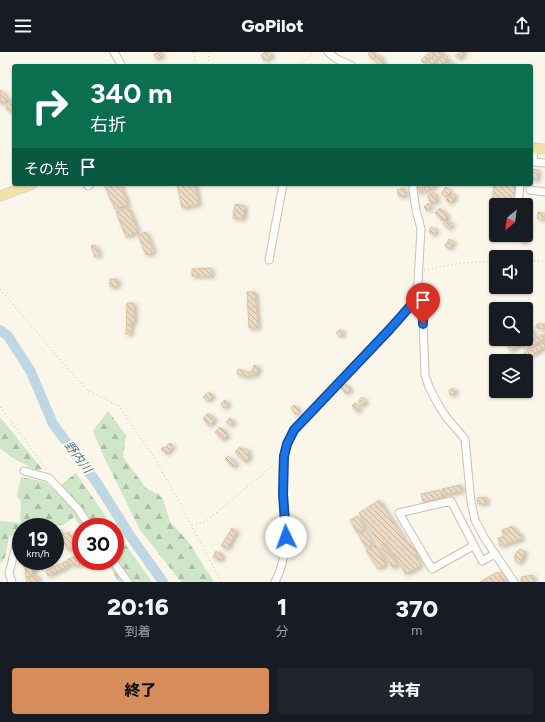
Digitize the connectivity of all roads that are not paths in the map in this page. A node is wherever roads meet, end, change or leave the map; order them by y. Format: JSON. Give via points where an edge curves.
{"nodes":[{"id":1,"x":114,"y":52,"type":"edge"},
{"id":2,"x":328,"y":52,"type":"edge"},
{"id":3,"x":121,"y":64,"type":"edge"},
{"id":4,"x":348,"y":64,"type":"edge"},
{"id":5,"x":533,"y":148,"type":"edge"},
{"id":6,"x":545,"y":149,"type":"edge"},
{"id":7,"x":545,"y":163,"type":"edge"},
{"id":8,"x":27,"y":186,"type":"edge"},
{"id":9,"x":283,"y":186,"type":"edge"},
{"id":10,"x":413,"y":186,"type":"edge"},
{"id":11,"x":520,"y":186,"type":"edge"},
{"id":12,"x":530,"y":190,"type":"dead end"},
{"id":13,"x":545,"y":192,"type":"edge"},
{"id":14,"x":0,"y":196,"type":"edge"},
{"id":15,"x":519,"y":198,"type":"edge"},
{"id":16,"x":269,"y":260,"type":"dead end"},
{"id":17,"x":413,"y":303,"type":"junction"},
{"id":18,"x":24,"y":471,"type":"dead end"},
{"id":19,"x":84,"y":518,"type":"edge"},
{"id":20,"x":473,"y":546,"type":"junction"},
{"id":21,"x":495,"y":554,"type":"junction"},
{"id":22,"x":12,"y":561,"type":"edge"},
{"id":23,"x":120,"y":570,"type":"edge"},
{"id":24,"x":12,"y":582,"type":"edge"},
{"id":25,"x":128,"y":582,"type":"edge"},
{"id":26,"x":275,"y":582,"type":"edge"},
{"id":27,"x":514,"y":582,"type":"edge"}],
"edges":[{"from":1,"to":3,"type":"street"},
{"from":2,"to":4,"type":"street"},
{"from":5,"to":6,"type":"main road"},
{"from":5,"to":7,"type":"street","via":[[533,162]]},
{"from":8,"to":14,"type":"main road"},
{"from":9,"to":16,"type":"street"},
{"from":10,"to":17,"type":"street","via":[[421,229],[420,271]]},
{"from":11,"to":15,"type":"street"},
{"from":12,"to":13,"type":"street"},
{"from":17,"to":21,"type":"street","via":[[423,317],[425,375],[439,406],[465,439],[475,520]]},
{"from":17,"to":26,"type":"street","via":[[294,430],[287,444],[284,456],[283,494],[285,553]]},
{"from":18,"to":19,"type":"street","via":[[49,478]]},
{"from":20,"to":20,"type":"street","via":[[451,501],[399,513],[432,569]]},
{"from":20,"to":21,"type":"street","via":[[482,561]]},
{"from":21,"to":27,"type":"street"},
{"from":22,"to":24,"type":"street","via":[[9,573]]},
{"from":23,"to":25,"type":"street"}]}
